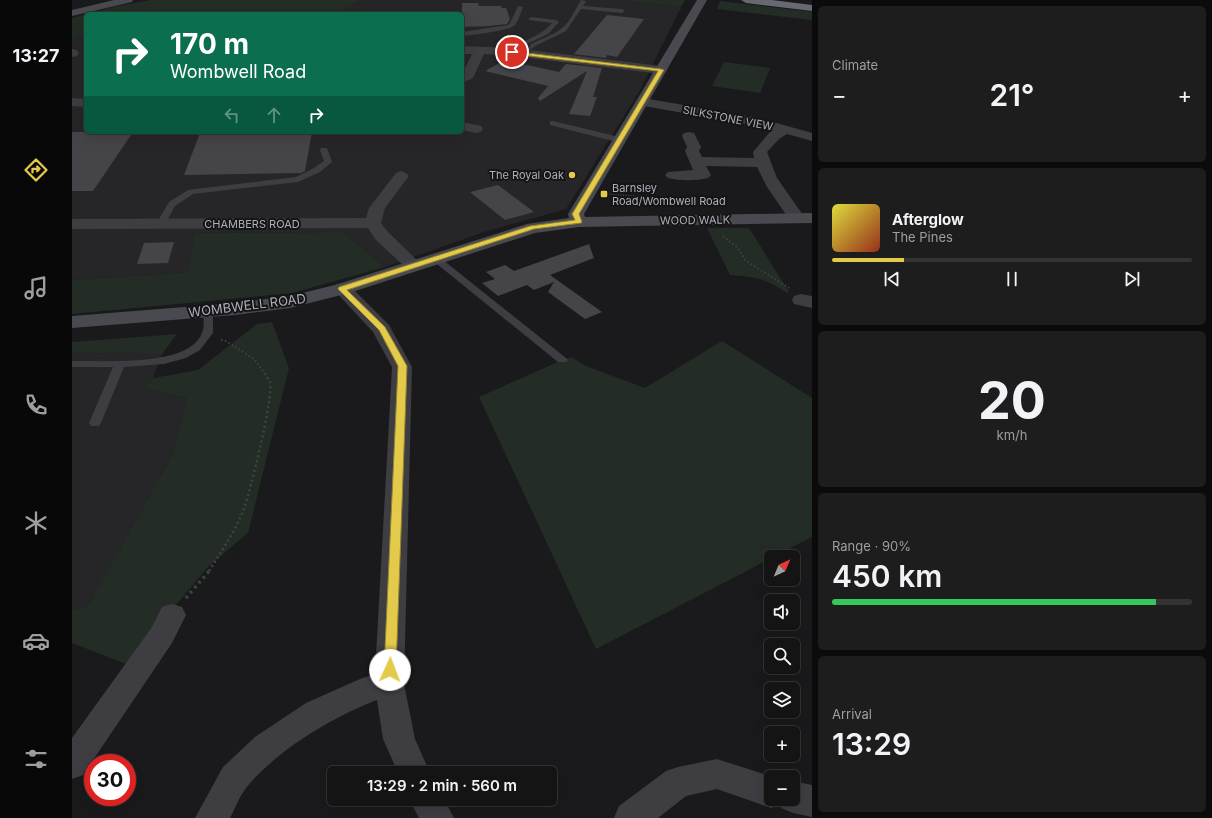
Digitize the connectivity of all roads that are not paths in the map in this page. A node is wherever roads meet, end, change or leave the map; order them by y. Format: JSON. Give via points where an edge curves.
{"nodes":[{"id":1,"x":128,"y":0,"type":"edge"},
{"id":2,"x":746,"y":0,"type":"edge"},
{"id":3,"x":787,"y":0,"type":"edge"},
{"id":4,"x":701,"y":2,"type":"edge"},
{"id":5,"x":812,"y":3,"type":"edge"},
{"id":6,"x":520,"y":6,"type":"dead end"},
{"id":7,"x":812,"y":8,"type":"edge"},
{"id":8,"x":622,"y":11,"type":"dead end"},
{"id":9,"x":72,"y":13,"type":"edge"},
{"id":10,"x":531,"y":19,"type":"dead end"},
{"id":11,"x":464,"y":34,"type":"edge"},
{"id":12,"x":464,"y":50,"type":"edge"},
{"id":13,"x":480,"y":50,"type":"junction"},
{"id":14,"x":518,"y":53,"type":"junction"},
{"id":15,"x":661,"y":70,"type":"junction"},
{"id":16,"x":464,"y":78,"type":"edge"},
{"id":17,"x":72,"y":102,"type":"edge"},
{"id":18,"x":643,"y":102,"type":"junction"},
{"id":19,"x":84,"y":103,"type":"edge"},
{"id":20,"x":553,"y":123,"type":"dead end"},
{"id":21,"x":464,"y":127,"type":"edge"},
{"id":22,"x":785,"y":129,"type":"junction"},
{"id":23,"x":476,"y":130,"type":"dead end"},
{"id":24,"x":689,"y":136,"type":"dead end"},
{"id":25,"x":812,"y":138,"type":"edge"},
{"id":26,"x":620,"y":140,"type":"junction"},
{"id":27,"x":324,"y":150,"type":"dead end"},
{"id":28,"x":698,"y":161,"type":"junction"},
{"id":29,"x":762,"y":163,"type":"junction"},
{"id":30,"x":401,"y":176,"type":"dead end"},
{"id":31,"x":673,"y":176,"type":"dead end"},
{"id":32,"x":804,"y":218,"type":"edge"},
{"id":33,"x":579,"y":222,"type":"junction"},
{"id":34,"x":373,"y":223,"type":"junction"},
{"id":35,"x":72,"y":224,"type":"edge"},
{"id":36,"x":162,"y":224,"type":"junction"},
{"id":37,"x":435,"y":258,"type":"junction"},
{"id":38,"x":413,"y":265,"type":"junction"},
{"id":39,"x":342,"y":289,"type":"junction"},
{"id":40,"x":208,"y":311,"type":"junction"},
{"id":41,"x":72,"y":322,"type":"edge"},
{"id":42,"x":562,"y":360,"type":"dead end"},
{"id":43,"x":72,"y":364,"type":"edge"},
{"id":44,"x":120,"y":364,"type":"junction"},
{"id":45,"x":95,"y":423,"type":"dead end"},
{"id":46,"x":172,"y":615,"type":"road end"},
{"id":47,"x":389,"y":684,"type":"junction"},
{"id":48,"x":72,"y":764,"type":"edge"},
{"id":49,"x":411,"y":766,"type":"edge"},
{"id":50,"x":764,"y":790,"type":"edge"},
{"id":51,"x":800,"y":798,"type":"edge"},
{"id":52,"x":812,"y":801,"type":"edge"},
{"id":53,"x":430,"y":806,"type":"edge"},
{"id":54,"x":212,"y":818,"type":"edge"},
{"id":55,"x":437,"y":818,"type":"edge"},
{"id":56,"x":632,"y":818,"type":"edge"}],
"edges":[{"from":1,"to":9,"type":"main road"},
{"from":2,"to":7,"type":"highway"},
{"from":3,"to":5,"type":"highway"},
{"from":4,"to":15,"type":"main road"},
{"from":6,"to":11,"type":"lane","via":[[510,26]]},
{"from":8,"to":14,"type":"lane","via":[[581,4],[564,30]]},
{"from":10,"to":14,"type":"lane","via":[[556,22],[545,35],[519,45]]},
{"from":12,"to":13,"type":"street"},
{"from":13,"to":14,"type":"street"},
{"from":13,"to":16,"type":"street","via":[[469,75]]},
{"from":14,"to":15,"type":"street"},
{"from":15,"to":18,"type":"main road"},
{"from":17,"to":19,"type":"street"},
{"from":18,"to":22,"type":"street","name":"SILKSTONE VIEW","via":[[759,122]]},
{"from":18,"to":26,"type":"main road"},
{"from":20,"to":26,"type":"lane"},
{"from":21,"to":23,"type":"street"},
{"from":22,"to":25,"type":"street","name":"SILKSTONE VIEW"},
{"from":22,"to":29,"type":"street","via":[[774,136],[760,152]]},
{"from":24,"to":28,"type":"street","via":[[694,147],[692,151]]},
{"from":26,"to":33,"type":"main road","via":[[576,214]]},
{"from":27,"to":36,"type":"lane","via":[[328,162],[298,179],[191,192],[181,196],[168,208]]},
{"from":28,"to":29,"type":"street"},
{"from":28,"to":31,"type":"street","via":[[704,175]]},
{"from":29,"to":32,"type":"street","via":[[789,208]]},
{"from":30,"to":34,"type":"street","via":[[377,208]]},
{"from":32,"to":33,"type":"main road","name":"WOOD WALK"},
{"from":33,"to":37,"type":"main road","name":"WOMBWELL ROAD","via":[[533,228]]},
{"from":34,"to":36,"type":"street","name":"CHAMBERS ROAD"},
{"from":34,"to":38,"type":"street"},
{"from":35,"to":36,"type":"street","name":"CHAMBERS ROAD"},
{"from":37,"to":38,"type":"main road","name":"WOMBWELL ROAD"},
{"from":37,"to":42,"type":"lane"},
{"from":38,"to":39,"type":"main road","name":"WOMBWELL ROAD"},
{"from":39,"to":40,"type":"main road","name":"WOMBWELL ROAD","via":[[290,302]]},
{"from":39,"to":47,"type":"street","via":[[382,329],[402,366]]},
{"from":40,"to":41,"type":"main road","name":"WOMBWELL ROAD"},
{"from":40,"to":44,"type":"lane","via":[[208,331],[192,351],[169,359],[140,364]]},
{"from":43,"to":44,"type":"lane"},
{"from":44,"to":45,"type":"lane"},
{"from":46,"to":48,"type":"street","via":[[162,635]]},
{"from":47,"to":49,"type":"street","via":[[399,739]]},
{"from":47,"to":54,"type":"street","via":[[371,688],[317,713],[266,747],[234,778]]},
{"from":50,"to":56,"type":"street","via":[[717,774],[678,782]]},
{"from":51,"to":52,"type":"street"},
{"from":53,"to":55,"type":"street"}]}
